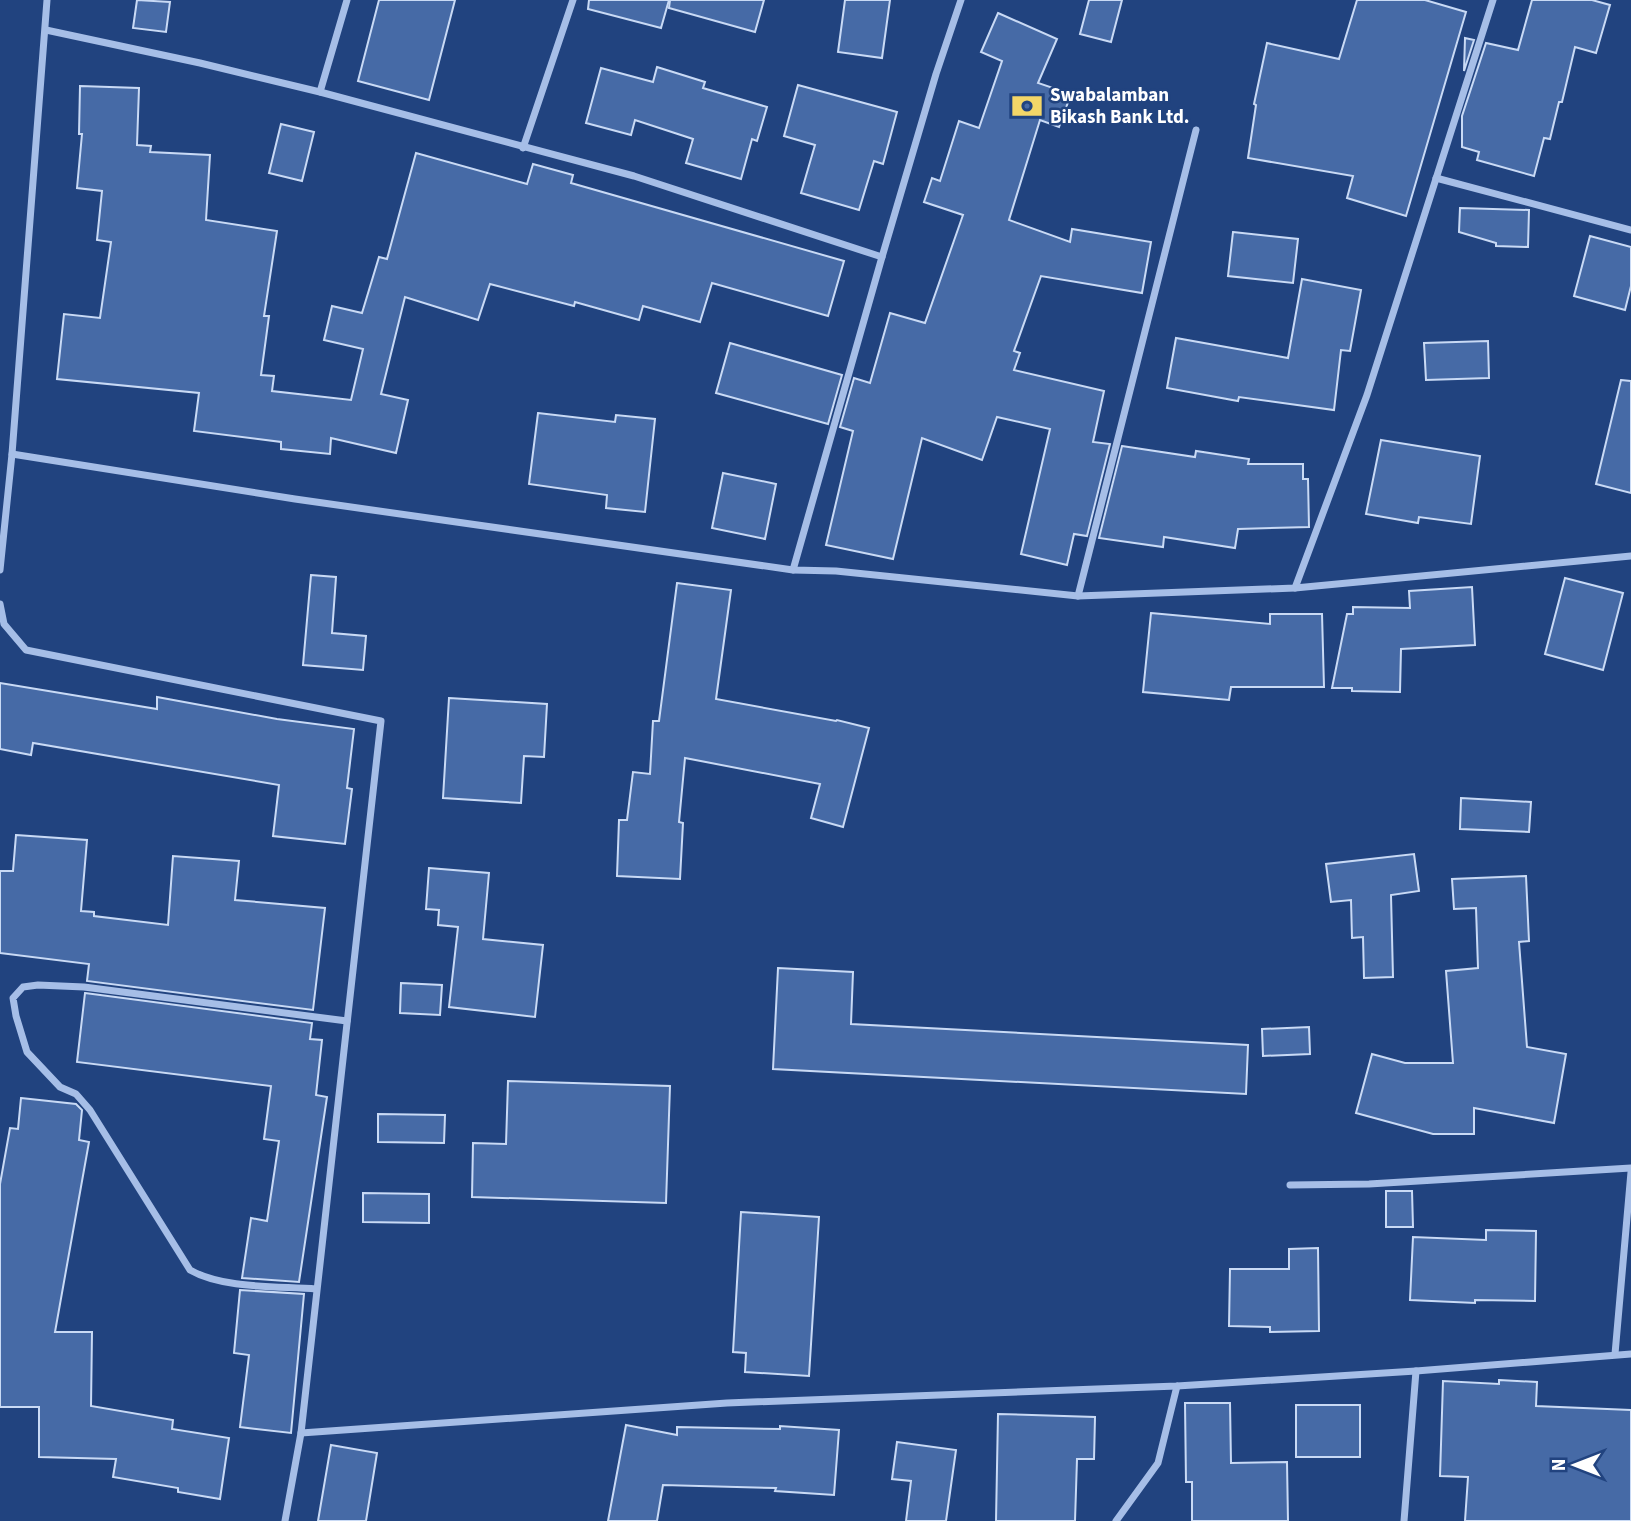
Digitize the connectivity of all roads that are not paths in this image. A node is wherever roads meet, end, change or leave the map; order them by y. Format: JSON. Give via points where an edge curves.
{"nodes":[{"id":1,"x":47,"y":0,"type":"edge"},
{"id":2,"x":347,"y":0,"type":"edge"},
{"id":3,"x":573,"y":0,"type":"edge"},
{"id":4,"x":961,"y":0,"type":"edge"},
{"id":5,"x":1493,"y":0,"type":"edge"},
{"id":6,"x":46,"y":30,"type":"junction"},
{"id":7,"x":320,"y":92,"type":"junction"},
{"id":8,"x":1196,"y":130,"type":"dead end"},
{"id":9,"x":523,"y":148,"type":"junction"},
{"id":10,"x":1436,"y":178,"type":"junction"},
{"id":11,"x":1631,"y":230,"type":"edge"},
{"id":12,"x":882,"y":257,"type":"junction"},
{"id":13,"x":12,"y":454,"type":"junction"},
{"id":14,"x":1631,"y":556,"type":"edge"},
{"id":15,"x":0,"y":570,"type":"edge"},
{"id":16,"x":793,"y":570,"type":"junction"},
{"id":17,"x":1295,"y":589,"type":"junction"},
{"id":18,"x":1078,"y":596,"type":"junction"},
{"id":19,"x":0,"y":604,"type":"edge"},
{"id":20,"x":347,"y":1021,"type":"junction"},
{"id":21,"x":1631,"y":1170,"type":"edge"},
{"id":22,"x":1290,"y":1185,"type":"dead end"},
{"id":23,"x":316,"y":1289,"type":"junction"},
{"id":24,"x":1615,"y":1354,"type":"junction"},
{"id":25,"x":1631,"y":1354,"type":"edge"},
{"id":26,"x":1416,"y":1371,"type":"junction"},
{"id":27,"x":1177,"y":1386,"type":"junction"},
{"id":28,"x":301,"y":1433,"type":"junction"},
{"id":29,"x":285,"y":1521,"type":"edge"},
{"id":30,"x":1116,"y":1521,"type":"edge"},
{"id":31,"x":1404,"y":1521,"type":"edge"}],
"edges":[{"from":1,"to":6,"type":"street"},
{"from":2,"to":7,"type":"street"},
{"from":3,"to":9,"type":"street"},
{"from":4,"to":12,"type":"street"},
{"from":5,"to":10,"type":"street"},
{"from":6,"to":7,"type":"street"},
{"from":6,"to":13,"type":"street"},
{"from":7,"to":9,"type":"street"},
{"from":8,"to":18,"type":"street"},
{"from":9,"to":12,"type":"street","via":[[634,176]]},
{"from":10,"to":11,"type":"street"},
{"from":10,"to":17,"type":"street","via":[[1367,395]]},
{"from":12,"to":16,"type":"street"},
{"from":13,"to":15,"type":"street"},
{"from":13,"to":16,"type":"street"},
{"from":14,"to":17,"type":"street"},
{"from":16,"to":18,"type":"street"},
{"from":17,"to":18,"type":"street"},
{"from":19,"to":20,"type":"street","via":[[4,624],[26,650],[381,721]]},
{"from":20,"to":23,"type":"street"},
{"from":20,"to":23,"type":"street","via":[[84,987],[23,987],[13,998],[27,1052],[90,1110],[190,1270],[227,1282]]},
{"from":21,"to":22,"type":"street"},
{"from":21,"to":24,"type":"street"},
{"from":23,"to":28,"type":"street"},
{"from":24,"to":25,"type":"street"},
{"from":24,"to":26,"type":"street"},
{"from":26,"to":27,"type":"street"},
{"from":26,"to":31,"type":"street"},
{"from":27,"to":28,"type":"street","via":[[727,1403]]},
{"from":27,"to":30,"type":"street","via":[[1158,1463]]},
{"from":28,"to":29,"type":"street"}]}
